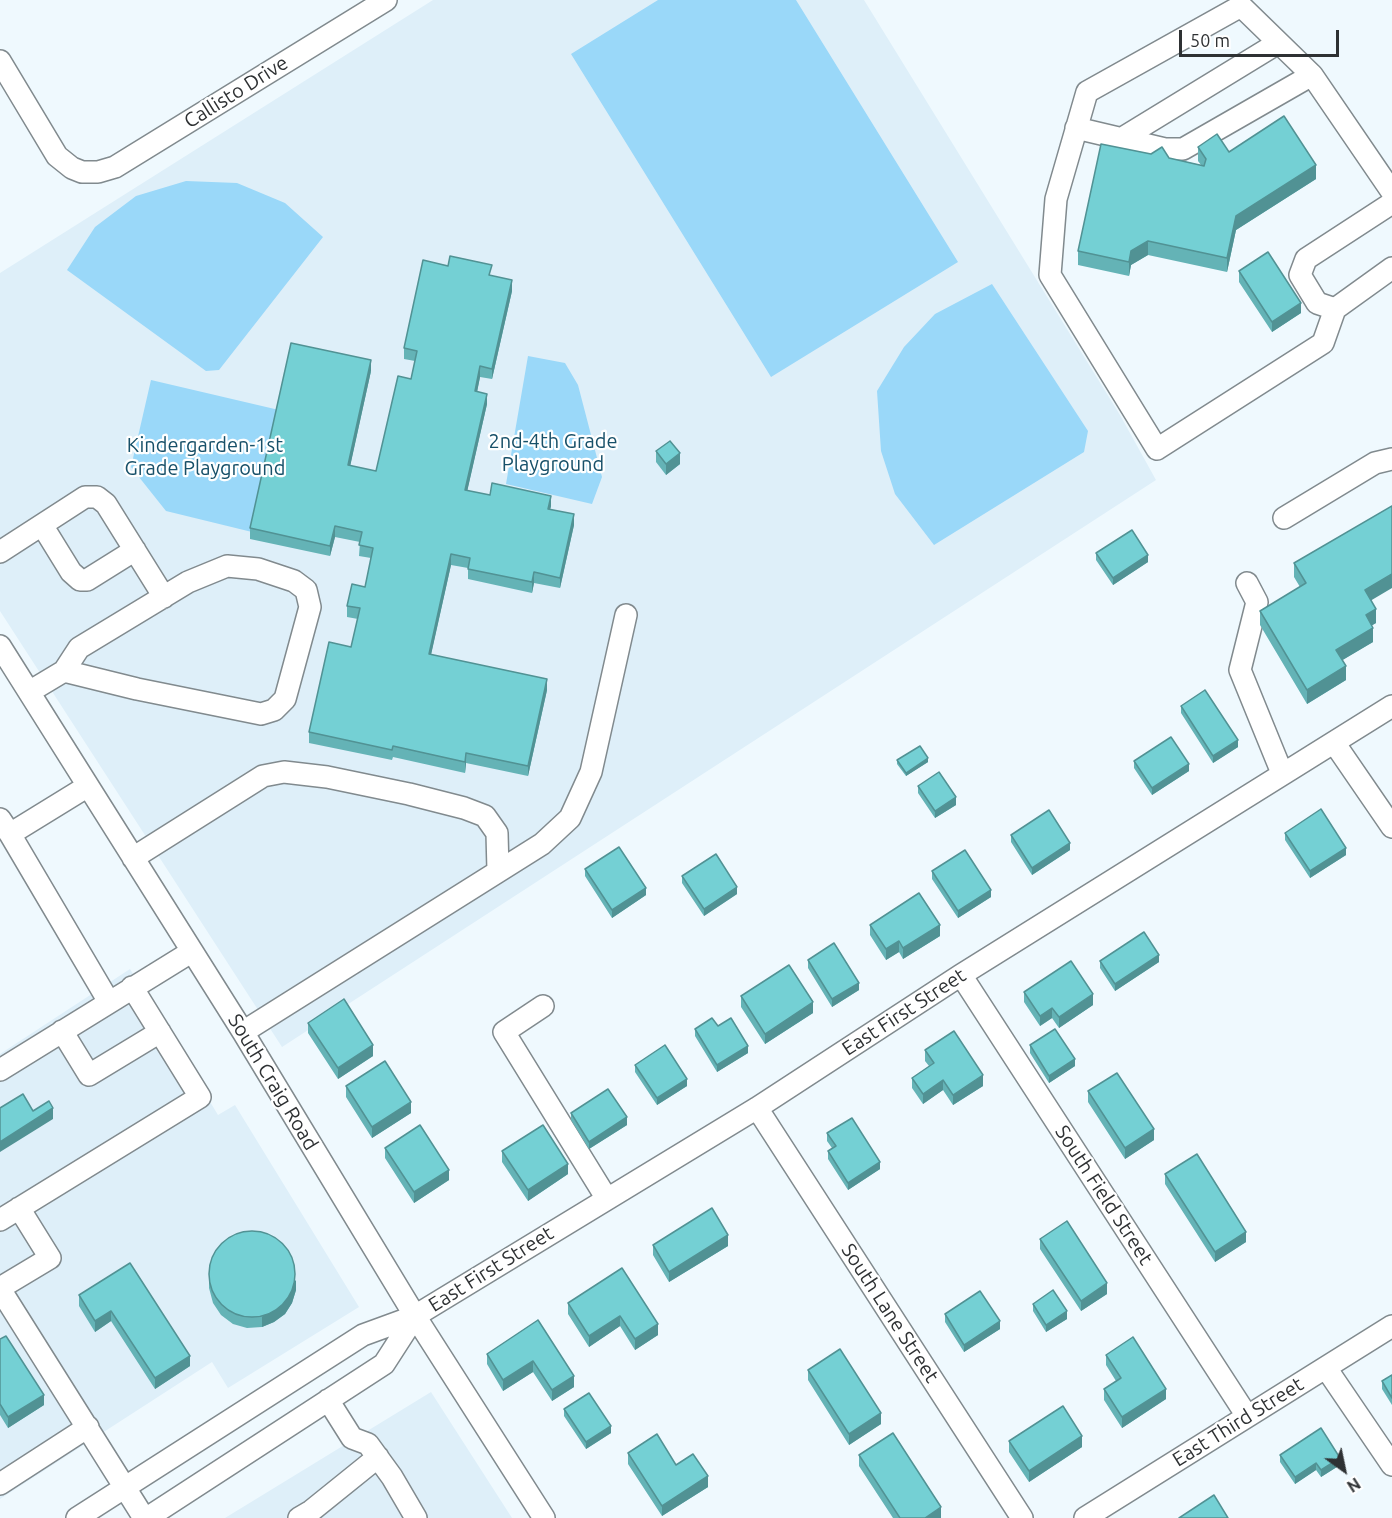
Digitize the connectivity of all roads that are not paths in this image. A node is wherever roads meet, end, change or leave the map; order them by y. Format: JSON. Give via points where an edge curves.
{"nodes":[{"id":1,"x":386,"y":0,"type":"edge"},
{"id":2,"x":1278,"y":43,"type":"junction"},
{"id":3,"x":0,"y":61,"type":"edge"},
{"id":4,"x":1312,"y":75,"type":"junction"},
{"id":5,"x":1076,"y":128,"type":"junction"},
{"id":6,"x":1121,"y":139,"type":"junction"},
{"id":7,"x":1392,"y":192,"type":"edge"},
{"id":8,"x":1392,"y":203,"type":"edge"},
{"id":9,"x":1392,"y":268,"type":"edge"},
{"id":10,"x":1335,"y":309,"type":"junction"},
{"id":11,"x":1392,"y":459,"type":"edge"},
{"id":12,"x":1284,"y":518,"type":"dead end"},
{"id":13,"x":42,"y":525,"type":"junction"},
{"id":14,"x":135,"y":550,"type":"junction"},
{"id":15,"x":0,"y":552,"type":"edge"},
{"id":16,"x":1247,"y":583,"type":"dead end"},
{"id":17,"x":164,"y":597,"type":"junction"},
{"id":18,"x":626,"y":615,"type":"dead end"},
{"id":19,"x":0,"y":646,"type":"edge"},
{"id":20,"x":64,"y":671,"type":"junction"},
{"id":21,"x":29,"y":692,"type":"junction"},
{"id":22,"x":1392,"y":706,"type":"edge"},
{"id":23,"x":1335,"y":744,"type":"junction"},
{"id":24,"x":1282,"y":773,"type":"junction"},
{"id":25,"x":88,"y":786,"type":"junction"},
{"id":26,"x":5,"y":827,"type":"edge"},
{"id":27,"x":1392,"y":827,"type":"edge"},
{"id":28,"x":134,"y":858,"type":"junction"},
{"id":29,"x":498,"y":871,"type":"junction"},
{"id":30,"x":191,"y":951,"type":"junction"},
{"id":31,"x":961,"y":975,"type":"junction"},
{"id":32,"x":132,"y":987,"type":"junction"},
{"id":33,"x":109,"y":1002,"type":"junction"},
{"id":34,"x":543,"y":1006,"type":"dead end"},
{"id":35,"x":62,"y":1031,"type":"junction"},
{"id":36,"x":160,"y":1032,"type":"junction"},
{"id":37,"x":243,"y":1032,"type":"junction"},
{"id":38,"x":0,"y":1070,"type":"edge"},
{"id":39,"x":757,"y":1108,"type":"junction"},
{"id":40,"x":607,"y":1199,"type":"junction"},
{"id":41,"x":19,"y":1208,"type":"junction"},
{"id":42,"x":0,"y":1220,"type":"edge"},
{"id":43,"x":0,"y":1288,"type":"edge"},
{"id":44,"x":415,"y":1316,"type":"junction"},
{"id":45,"x":1392,"y":1326,"type":"edge"},
{"id":46,"x":1326,"y":1368,"type":"junction"},
{"id":47,"x":328,"y":1400,"type":"junction"},
{"id":48,"x":1247,"y":1416,"type":"junction"},
{"id":49,"x":87,"y":1427,"type":"junction"},
{"id":50,"x":378,"y":1457,"type":"junction"},
{"id":51,"x":1392,"y":1465,"type":"edge"},
{"id":52,"x":0,"y":1484,"type":"edge"},
{"id":53,"x":125,"y":1486,"type":"junction"},
{"id":54,"x":541,"y":1517,"type":"edge"},
{"id":55,"x":77,"y":1518,"type":"edge"},
{"id":56,"x":146,"y":1518,"type":"edge"},
{"id":57,"x":299,"y":1518,"type":"edge"},
{"id":58,"x":416,"y":1518,"type":"edge"},
{"id":59,"x":1022,"y":1518,"type":"edge"},
{"id":60,"x":1084,"y":1518,"type":"edge"}],
"edges":[{"from":1,"to":3,"type":"street","name":"Callisto Drive","via":[[115,166],[98,172],[82,172],[57,156]]},
{"from":2,"to":4,"type":"street"},
{"from":2,"to":5,"type":"street","via":[[1241,6],[1087,92]]},
{"from":2,"to":6,"type":"street"},
{"from":4,"to":6,"type":"street","via":[[1183,149],[1164,149]]},
{"from":4,"to":7,"type":"street"},
{"from":5,"to":6,"type":"street"},
{"from":5,"to":10,"type":"street","via":[[1056,199],[1050,275],[1157,449],[1323,343]]},
{"from":8,"to":10,"type":"street","via":[[1306,259],[1300,275],[1317,303]]},
{"from":9,"to":10,"type":"street"},
{"from":11,"to":12,"type":"street","via":[[1375,463]]},
{"from":13,"to":14,"type":"street","via":[[85,497],[97,497],[106,504]]},
{"from":13,"to":14,"type":"street","via":[[80,580],[87,580]]},
{"from":13,"to":15,"type":"street"},
{"from":14,"to":17,"type":"street"},
{"from":16,"to":24,"type":"street","via":[[1257,602],[1240,670]]},
{"from":17,"to":20,"type":"street","via":[[78,648]]},
{"from":17,"to":20,"type":"street","via":[[227,566],[258,569],[294,581],[306,591],[310,607],[285,699],[274,710],[261,714]]},
{"from":18,"to":29,"type":"street","via":[[591,772],[570,818],[542,844]]},
{"from":19,"to":21,"type":"street","name":"South Craig Road"},
{"from":20,"to":21,"type":"street"},
{"from":21,"to":25,"type":"street","name":"South Craig Road"},
{"from":22,"to":23,"type":"street","name":"East First Street"},
{"from":23,"to":24,"type":"street","name":"East First Street"},
{"from":23,"to":27,"type":"street"},
{"from":24,"to":31,"type":"street","name":"East First Street"},
{"from":25,"to":26,"type":"street"},
{"from":25,"to":28,"type":"street","name":"South Craig Road"},
{"from":26,"to":33,"type":"street"},
{"from":28,"to":29,"type":"street","via":[[263,776],[284,771],[409,794],[485,816],[497,833]]},
{"from":28,"to":30,"type":"street","name":"South Craig Road"},
{"from":29,"to":37,"type":"street"},
{"from":30,"to":32,"type":"street"},
{"from":30,"to":37,"type":"street","name":"South Craig Road"},
{"from":31,"to":39,"type":"street","name":"East First Street"},
{"from":31,"to":48,"type":"street","name":"South Field Street"},
{"from":32,"to":33,"type":"street"},
{"from":32,"to":36,"type":"street"},
{"from":33,"to":35,"type":"street"},
{"from":34,"to":40,"type":"street","via":[[504,1032]]},
{"from":35,"to":36,"type":"street","via":[[89,1075]]},
{"from":35,"to":38,"type":"street"},
{"from":36,"to":41,"type":"street","via":[[200,1097]]},
{"from":37,"to":44,"type":"street","name":"South Craig Road"},
{"from":39,"to":40,"type":"street","name":"East First Street"},
{"from":39,"to":59,"type":"street","name":"South Lane Street"},
{"from":40,"to":44,"type":"street","name":"East First Street"},
{"from":41,"to":42,"type":"street"},
{"from":41,"to":43,"type":"street","via":[[50,1258]]},
{"from":43,"to":49,"type":"street"},
{"from":44,"to":47,"type":"street","name":"East First Street","via":[[384,1364]]},
{"from":44,"to":53,"type":"street","name":"East First Street","via":[[363,1335]]},
{"from":44,"to":54,"type":"street","name":"South Craig Road"},
{"from":45,"to":46,"type":"street","name":"East Third Street"},
{"from":46,"to":48,"type":"street","name":"East Third Street"},
{"from":46,"to":51,"type":"street"},
{"from":47,"to":50,"type":"street","via":[[352,1438],[368,1444]]},
{"from":47,"to":56,"type":"street","name":"East First Street"},
{"from":48,"to":60,"type":"street","name":"East Third Street"},
{"from":49,"to":52,"type":"street"},
{"from":49,"to":53,"type":"street"},
{"from":50,"to":57,"type":"street"},
{"from":50,"to":58,"type":"street"},
{"from":53,"to":55,"type":"street","name":"East First Street"},
{"from":53,"to":56,"type":"street"}]}
